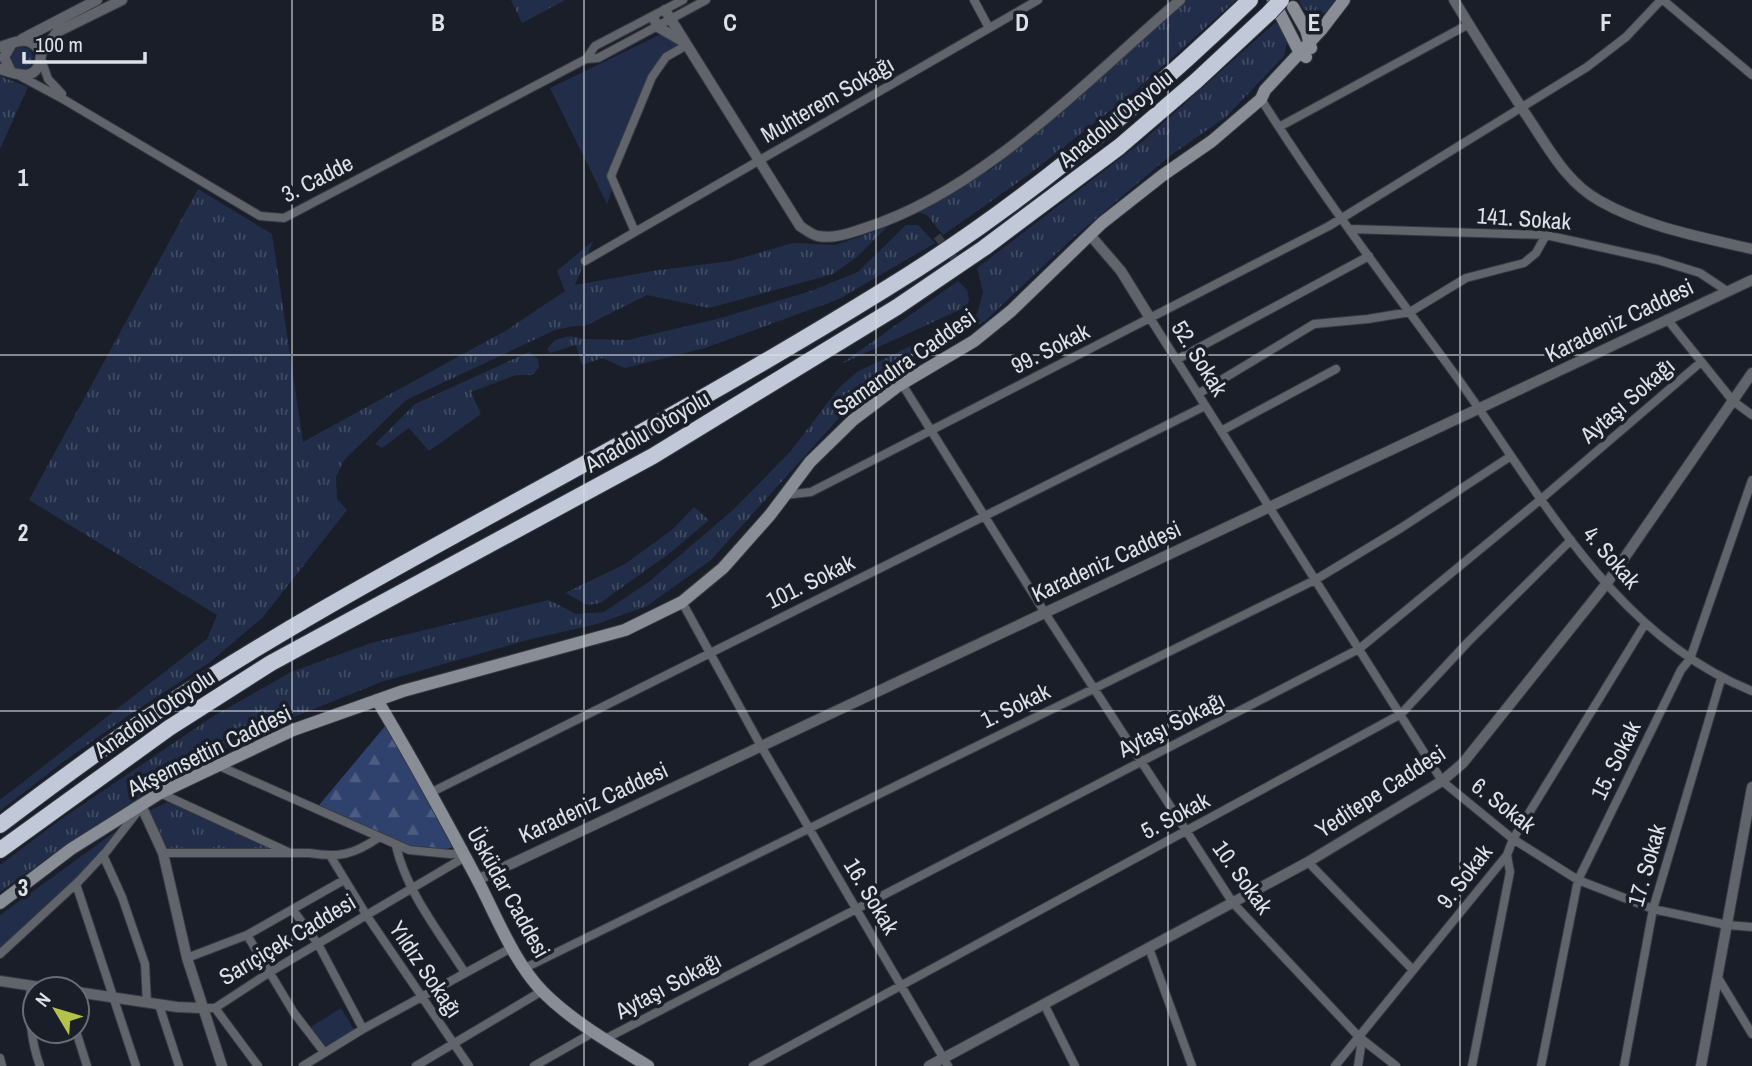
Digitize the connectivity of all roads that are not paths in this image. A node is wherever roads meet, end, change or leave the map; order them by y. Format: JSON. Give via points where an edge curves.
{"nodes":[{"id":1,"x":97,"y":0,"type":"edge"},
{"id":2,"x":122,"y":0,"type":"edge"},
{"id":3,"x":683,"y":0,"type":"edge"},
{"id":4,"x":706,"y":0,"type":"edge"},
{"id":5,"x":974,"y":0,"type":"edge"},
{"id":6,"x":1038,"y":0,"type":"edge"},
{"id":7,"x":1171,"y":0,"type":"edge"},
{"id":8,"x":1180,"y":0,"type":"edge"},
{"id":9,"x":1250,"y":0,"type":"edge"},
{"id":10,"x":1344,"y":0,"type":"edge"},
{"id":11,"x":1353,"y":0,"type":"edge"},
{"id":12,"x":1454,"y":0,"type":"edge"},
{"id":13,"x":1662,"y":0,"type":"edge"},
{"id":14,"x":1281,"y":4,"type":"edge"},
{"id":15,"x":667,"y":15,"type":"junction"},
{"id":16,"x":1329,"y":18,"type":"junction"},
{"id":17,"x":655,"y":22,"type":"junction"},
{"id":18,"x":1469,"y":24,"type":"junction"},
{"id":19,"x":989,"y":28,"type":"junction"},
{"id":20,"x":1292,"y":35,"type":"junction"},
{"id":21,"x":1133,"y":40,"type":"junction"},
{"id":22,"x":16,"y":41,"type":"junction"},
{"id":23,"x":687,"y":45,"type":"junction"},
{"id":24,"x":0,"y":47,"type":"edge"},
{"id":25,"x":1307,"y":51,"type":"junction"},
{"id":26,"x":41,"y":56,"type":"junction"},
{"id":27,"x":1284,"y":69,"type":"junction"},
{"id":28,"x":10,"y":72,"type":"edge"},
{"id":29,"x":1752,"y":75,"type":"edge"},
{"id":30,"x":1261,"y":99,"type":"junction"},
{"id":31,"x":69,"y":102,"type":"junction"},
{"id":32,"x":1522,"y":108,"type":"junction"},
{"id":33,"x":1279,"y":127,"type":"junction"},
{"id":34,"x":758,"y":161,"type":"junction"},
{"id":35,"x":1342,"y":218,"type":"junction"},
{"id":36,"x":1350,"y":229,"type":"junction"},
{"id":37,"x":635,"y":232,"type":"junction"},
{"id":38,"x":1090,"y":235,"type":"junction"},
{"id":39,"x":1546,"y":235,"type":"junction"},
{"id":40,"x":1752,"y":249,"type":"edge"},
{"id":41,"x":1369,"y":256,"type":"junction"},
{"id":42,"x":585,"y":261,"type":"dead end"},
{"id":43,"x":1752,"y":280,"type":"edge"},
{"id":44,"x":1727,"y":292,"type":"junction"},
{"id":45,"x":1410,"y":312,"type":"junction"},
{"id":46,"x":1150,"y":318,"type":"junction"},
{"id":47,"x":1667,"y":319,"type":"junction"},
{"id":48,"x":1176,"y":360,"type":"junction"},
{"id":49,"x":1701,"y":362,"type":"junction"},
{"id":50,"x":1336,"y":369,"type":"dead end"},
{"id":51,"x":1752,"y":373,"type":"edge"},
{"id":52,"x":902,"y":384,"type":"junction"},
{"id":53,"x":1198,"y":394,"type":"junction"},
{"id":54,"x":1733,"y":401,"type":"junction"},
{"id":55,"x":1205,"y":406,"type":"junction"},
{"id":56,"x":1480,"y":409,"type":"junction"},
{"id":57,"x":1752,"y":415,"type":"edge"},
{"id":58,"x":931,"y":431,"type":"junction"},
{"id":59,"x":1221,"y":431,"type":"junction"},
{"id":60,"x":1511,"y":456,"type":"junction"},
{"id":61,"x":1752,"y":480,"type":"edge"},
{"id":62,"x":785,"y":495,"type":"junction"},
{"id":63,"x":1540,"y":500,"type":"junction"},
{"id":64,"x":1269,"y":508,"type":"junction"},
{"id":65,"x":985,"y":516,"type":"junction"},
{"id":66,"x":1571,"y":540,"type":"junction"},
{"id":67,"x":1315,"y":580,"type":"junction"},
{"id":68,"x":1607,"y":583,"type":"junction"},
{"id":69,"x":682,"y":602,"type":"junction"},
{"id":70,"x":1045,"y":613,"type":"junction"},
{"id":71,"x":1645,"y":624,"type":"junction"},
{"id":72,"x":1359,"y":649,"type":"junction"},
{"id":73,"x":710,"y":653,"type":"junction"},
{"id":74,"x":1690,"y":659,"type":"junction"},
{"id":75,"x":1721,"y":679,"type":"junction"},
{"id":76,"x":1094,"y":688,"type":"junction"},
{"id":77,"x":1752,"y":691,"type":"edge"},
{"id":78,"x":377,"y":700,"type":"junction"},
{"id":79,"x":1401,"y":715,"type":"junction"},
{"id":80,"x":761,"y":746,"type":"junction"},
{"id":81,"x":1141,"y":761,"type":"junction"},
{"id":82,"x":217,"y":765,"type":"junction"},
{"id":83,"x":1442,"y":781,"type":"junction"},
{"id":84,"x":1752,"y":787,"type":"edge"},
{"id":85,"x":432,"y":792,"type":"junction"},
{"id":86,"x":160,"y":793,"type":"junction"},
{"id":87,"x":141,"y":805,"type":"junction"},
{"id":88,"x":1750,"y":806,"type":"edge"},
{"id":89,"x":0,"y":825,"type":"edge"},
{"id":90,"x":809,"y":828,"type":"junction"},
{"id":91,"x":1186,"y":830,"type":"junction"},
{"id":92,"x":378,"y":838,"type":"junction"},
{"id":93,"x":1513,"y":839,"type":"junction"},
{"id":94,"x":397,"y":846,"type":"junction"},
{"id":95,"x":0,"y":850,"type":"edge"},
{"id":96,"x":163,"y":853,"type":"junction"},
{"id":97,"x":291,"y":853,"type":"junction"},
{"id":98,"x":103,"y":855,"type":"junction"},
{"id":99,"x":464,"y":855,"type":"junction"},
{"id":100,"x":1507,"y":855,"type":"junction"},
{"id":101,"x":331,"y":857,"type":"junction"},
{"id":102,"x":1308,"y":862,"type":"junction"},
{"id":103,"x":344,"y":880,"type":"junction"},
{"id":104,"x":477,"y":880,"type":"junction"},
{"id":105,"x":1578,"y":880,"type":"junction"},
{"id":106,"x":76,"y":884,"type":"junction"},
{"id":107,"x":412,"y":888,"type":"junction"},
{"id":108,"x":0,"y":903,"type":"edge"},
{"id":109,"x":1233,"y":903,"type":"junction"},
{"id":110,"x":858,"y":908,"type":"junction"},
{"id":111,"x":1653,"y":909,"type":"junction"},
{"id":112,"x":293,"y":910,"type":"junction"},
{"id":113,"x":367,"y":916,"type":"junction"},
{"id":114,"x":1727,"y":925,"type":"junction"},
{"id":115,"x":1752,"y":927,"type":"edge"},
{"id":116,"x":247,"y":935,"type":"junction"},
{"id":117,"x":318,"y":944,"type":"junction"},
{"id":118,"x":513,"y":947,"type":"junction"},
{"id":119,"x":1149,"y":948,"type":"junction"},
{"id":120,"x":0,"y":954,"type":"edge"},
{"id":121,"x":187,"y":958,"type":"junction"},
{"id":122,"x":525,"y":968,"type":"junction"},
{"id":123,"x":1413,"y":970,"type":"junction"},
{"id":124,"x":270,"y":972,"type":"junction"},
{"id":125,"x":465,"y":974,"type":"junction"},
{"id":126,"x":1717,"y":976,"type":"junction"},
{"id":127,"x":0,"y":981,"type":"edge"},
{"id":128,"x":21,"y":984,"type":"edge"},
{"id":129,"x":901,"y":984,"type":"junction"},
{"id":130,"x":542,"y":991,"type":"junction"},
{"id":131,"x":91,"y":994,"type":"edge"},
{"id":132,"x":113,"y":998,"type":"junction"},
{"id":133,"x":421,"y":998,"type":"junction"},
{"id":134,"x":147,"y":1003,"type":"junction"},
{"id":135,"x":1044,"y":1004,"type":"junction"},
{"id":136,"x":159,"y":1005,"type":"junction"},
{"id":137,"x":201,"y":1008,"type":"junction"},
{"id":138,"x":215,"y":1008,"type":"junction"},
{"id":139,"x":363,"y":1029,"type":"junction"},
{"id":140,"x":1752,"y":1034,"type":"edge"},
{"id":141,"x":599,"y":1036,"type":"junction"},
{"id":142,"x":1361,"y":1038,"type":"junction"},
{"id":143,"x":453,"y":1043,"type":"junction"},
{"id":144,"x":35,"y":1045,"type":"edge"},
{"id":145,"x":80,"y":1045,"type":"edge"},
{"id":146,"x":324,"y":1052,"type":"junction"},
{"id":147,"x":0,"y":1058,"type":"edge"},
{"id":148,"x":946,"y":1062,"type":"edge"},
{"id":149,"x":644,"y":1065,"type":"edge"},
{"id":150,"x":2,"y":1066,"type":"edge"},
{"id":151,"x":40,"y":1066,"type":"edge"},
{"id":152,"x":87,"y":1066,"type":"edge"},
{"id":153,"x":136,"y":1066,"type":"edge"},
{"id":154,"x":179,"y":1066,"type":"edge"},
{"id":155,"x":222,"y":1066,"type":"edge"},
{"id":156,"x":258,"y":1066,"type":"edge"},
{"id":157,"x":303,"y":1066,"type":"edge"},
{"id":158,"x":416,"y":1066,"type":"edge"},
{"id":159,"x":469,"y":1066,"type":"edge"},
{"id":160,"x":534,"y":1066,"type":"edge"},
{"id":161,"x":753,"y":1066,"type":"edge"},
{"id":162,"x":929,"y":1066,"type":"edge"},
{"id":163,"x":1074,"y":1066,"type":"edge"},
{"id":164,"x":1192,"y":1066,"type":"edge"},
{"id":165,"x":1335,"y":1066,"type":"edge"},
{"id":166,"x":1358,"y":1066,"type":"edge"},
{"id":167,"x":1396,"y":1066,"type":"edge"},
{"id":168,"x":1472,"y":1066,"type":"edge"},
{"id":169,"x":1541,"y":1066,"type":"edge"},
{"id":170,"x":1624,"y":1066,"type":"edge"},
{"id":171,"x":1701,"y":1066,"type":"edge"}],
"edges":[{"from":1,"to":22,"type":"street"},
{"from":2,"to":26,"type":"street","via":[[57,32]]},
{"from":3,"to":15,"type":"street"},
{"from":4,"to":15,"type":"street"},
{"from":5,"to":19,"type":"street"},
{"from":6,"to":19,"type":"street","name":"Muhterem Sokağı"},
{"from":7,"to":21,"type":"street"},
{"from":8,"to":21,"type":"street"},
{"from":9,"to":89,"type":"highway","name":"Anadolu Otoyolu","via":[[1168,77],[1039,183],[886,290],[247,656],[155,713]]},
{"from":10,"to":16,"type":"main road","name":"Samandıra Caddesi"},
{"from":11,"to":25,"type":"main road"},
{"from":12,"to":18,"type":"street"},
{"from":13,"to":29,"type":"street"},
{"from":13,"to":32,"type":"street","via":[[1626,37]]},
{"from":14,"to":16,"type":"main road","via":[[1312,20]]},
{"from":14,"to":20,"type":"main road"},
{"from":14,"to":25,"type":"main road"},
{"from":14,"to":95,"type":"highway","name":"Anadolu Otoyolu","via":[[1119,147],[897,307],[653,456],[271,663],[169,728]]},
{"from":15,"to":17,"type":"street","name":"3. Cadde"},
{"from":15,"to":23,"type":"street"},
{"from":16,"to":25,"type":"main road","name":"Samandıra Caddesi"},
{"from":17,"to":23,"type":"street"},
{"from":17,"to":31,"type":"street","name":"3. Cadde","via":[[595,46],[586,58],[284,218],[260,216]]},
{"from":18,"to":32,"type":"street"},
{"from":18,"to":33,"type":"street"},
{"from":19,"to":34,"type":"street","name":"Muhterem Sokağı"},
{"from":20,"to":25,"type":"main road"},
{"from":20,"to":27,"type":"main road","via":[[1291,56]]},
{"from":21,"to":34,"type":"street","via":[[973,176],[887,221],[837,237],[815,236],[800,226]]},
{"from":22,"to":24,"type":"street"},
{"from":22,"to":26,"type":"street","via":[[34,43]]},
{"from":22,"to":28,"type":"street","via":[[4,57]]},
{"from":23,"to":34,"type":"street"},
{"from":23,"to":37,"type":"street","via":[[666,57],[652,78],[611,176]]},
{"from":25,"to":27,"type":"main road","name":"Samandıra Caddesi"},
{"from":25,"to":30,"type":"main road","via":[[1270,97]]},
{"from":26,"to":28,"type":"street","via":[[34,71]]},
{"from":26,"to":31,"type":"street","name":"3. Cadde","via":[[48,79]]},
{"from":27,"to":30,"type":"main road","name":"Samandıra Caddesi"},
{"from":28,"to":31,"type":"street","name":"3. Cadde"},
{"from":30,"to":33,"type":"street","name":"4. Sokak"},
{"from":30,"to":38,"type":"main road","name":"Samandıra Caddesi"},
{"from":32,"to":35,"type":"street"},
{"from":32,"to":40,"type":"street","via":[[1563,171],[1598,200],[1629,215]]},
{"from":33,"to":35,"type":"street","name":"4. Sokak"},
{"from":34,"to":37,"type":"street","name":"Muhterem Sokağı"},
{"from":35,"to":36,"type":"street","name":"4. Sokak"},
{"from":35,"to":46,"type":"street","name":"99. Sokak"},
{"from":36,"to":39,"type":"street","name":"141. Sokak"},
{"from":36,"to":41,"type":"street","name":"4. Sokak"},
{"from":37,"to":42,"type":"street","name":"Muhterem Sokağı"},
{"from":38,"to":46,"type":"street","name":"52. Sokak","via":[[1121,271]]},
{"from":38,"to":52,"type":"main road","name":"Samandıra Caddesi","via":[[974,341]]},
{"from":39,"to":44,"type":"street","name":"141. Sokak","via":[[1658,260],[1699,274]]},
{"from":39,"to":45,"type":"street","via":[[1524,263],[1466,278]]},
{"from":41,"to":45,"type":"street","name":"4. Sokak"},
{"from":41,"to":48,"type":"street"},
{"from":43,"to":44,"type":"street","name":"Karadeniz Caddesi"},
{"from":44,"to":47,"type":"street","name":"Karadeniz Caddesi"},
{"from":45,"to":53,"type":"street","via":[[1314,324]]},
{"from":45,"to":56,"type":"street","name":"4. Sokak"},
{"from":46,"to":48,"type":"street","name":"52. Sokak"},
{"from":46,"to":58,"type":"street","name":"99. Sokak"},
{"from":47,"to":49,"type":"street"},
{"from":47,"to":56,"type":"street","name":"Karadeniz Caddesi"},
{"from":48,"to":53,"type":"street","name":"52. Sokak"},
{"from":49,"to":54,"type":"street"},
{"from":49,"to":63,"type":"street","name":"Aytaşı Sokağı"},
{"from":50,"to":59,"type":"street"},
{"from":51,"to":54,"type":"street","name":"Yeditepe Caddesi"},
{"from":52,"to":58,"type":"street","name":"10. Sokak"},
{"from":52,"to":62,"type":"main road","name":"Samandıra Caddesi","via":[[853,420],[810,462]]},
{"from":53,"to":55,"type":"street","name":"52. Sokak"},
{"from":54,"to":57,"type":"street"},
{"from":54,"to":68,"type":"street","name":"Yeditepe Caddesi"},
{"from":55,"to":59,"type":"street","name":"52. Sokak"},
{"from":55,"to":65,"type":"street","name":"101. Sokak"},
{"from":56,"to":60,"type":"street","name":"4. Sokak"},
{"from":56,"to":64,"type":"street","name":"Karadeniz Caddesi"},
{"from":58,"to":62,"type":"street","name":"99. Sokak","via":[[811,492]]},
{"from":58,"to":65,"type":"street","name":"10. Sokak"},
{"from":59,"to":64,"type":"street","name":"52. Sokak"},
{"from":60,"to":63,"type":"street","name":"4. Sokak"},
{"from":60,"to":67,"type":"street","name":"1. Sokak"},
{"from":61,"to":74,"type":"street","name":"15. Sokak"},
{"from":62,"to":69,"type":"main road","name":"Samandıra Caddesi","via":[[723,568]]},
{"from":63,"to":66,"type":"street","name":"4. Sokak"},
{"from":63,"to":72,"type":"street","name":"Aytaşı Sokağı"},
{"from":64,"to":67,"type":"street","name":"6. Sokak"},
{"from":64,"to":70,"type":"street","name":"Karadeniz Caddesi"},
{"from":65,"to":70,"type":"street","name":"10. Sokak"},
{"from":65,"to":73,"type":"street","name":"101. Sokak"},
{"from":66,"to":68,"type":"street","name":"4. Sokak"},
{"from":66,"to":79,"type":"street","name":"5. Sokak"},
{"from":67,"to":72,"type":"street","name":"6. Sokak"},
{"from":67,"to":76,"type":"street","name":"1. Sokak"},
{"from":68,"to":71,"type":"street","name":"4. Sokak"},
{"from":68,"to":83,"type":"street","name":"Yeditepe Caddesi","via":[[1463,763]]},
{"from":69,"to":73,"type":"street","name":"16. Sokak"},
{"from":69,"to":78,"type":"main road","name":"Samandıra Caddesi","via":[[625,630]]},
{"from":70,"to":76,"type":"street","name":"10. Sokak"},
{"from":70,"to":80,"type":"street","name":"Karadeniz Caddesi"},
{"from":71,"to":74,"type":"street","name":"4. Sokak"},
{"from":71,"to":93,"type":"street","name":"9. Sokak"},
{"from":72,"to":79,"type":"street","name":"6. Sokak"},
{"from":72,"to":81,"type":"street","name":"Aytaşı Sokağı"},
{"from":73,"to":80,"type":"street","name":"16. Sokak"},
{"from":73,"to":85,"type":"street","name":"101. Sokak"},
{"from":74,"to":75,"type":"street","name":"4. Sokak"},
{"from":74,"to":105,"type":"street","name":"15. Sokak"},
{"from":75,"to":77,"type":"street","name":"4. Sokak"},
{"from":75,"to":111,"type":"street","name":"17. Sokak"},
{"from":76,"to":81,"type":"street","name":"10. Sokak"},
{"from":76,"to":90,"type":"street","name":"1. Sokak"},
{"from":78,"to":82,"type":"main road","name":"Akşemsettin Caddesi","via":[[293,730]]},
{"from":78,"to":85,"type":"main road","name":"Üsküdar Caddesi"},
{"from":79,"to":83,"type":"street","name":"6. Sokak"},
{"from":79,"to":91,"type":"street","name":"5. Sokak"},
{"from":80,"to":90,"type":"street","name":"16. Sokak"},
{"from":80,"to":104,"type":"street","name":"Karadeniz Caddesi"},
{"from":81,"to":91,"type":"street","name":"10. Sokak"},
{"from":81,"to":110,"type":"street","name":"Aytaşı Sokağı"},
{"from":82,"to":86,"type":"main road","name":"Akşemsettin Caddesi"},
{"from":82,"to":92,"type":"street"},
{"from":83,"to":93,"type":"street","name":"6. Sokak"},
{"from":83,"to":102,"type":"street","name":"Yeditepe Caddesi"},
{"from":84,"to":88,"type":"street"},
{"from":85,"to":99,"type":"main road","name":"Üsküdar Caddesi"},
{"from":86,"to":87,"type":"main road","name":"Akşemsettin Caddesi"},
{"from":86,"to":97,"type":"street"},
{"from":87,"to":96,"type":"street"},
{"from":87,"to":98,"type":"street"},
{"from":87,"to":108,"type":"main road","name":"Akşemsettin Caddesi","via":[[71,849]]},
{"from":88,"to":114,"type":"street"},
{"from":90,"to":110,"type":"street","name":"16. Sokak"},
{"from":90,"to":122,"type":"street","name":"1. Sokak"},
{"from":91,"to":109,"type":"street","name":"10. Sokak"},
{"from":91,"to":129,"type":"street","name":"5. Sokak"},
{"from":92,"to":94,"type":"street"},
{"from":92,"to":101,"type":"street","via":[[363,848]]},
{"from":93,"to":100,"type":"street","name":"9. Sokak"},
{"from":93,"to":105,"type":"street","name":"6. Sokak"},
{"from":94,"to":99,"type":"street"},
{"from":94,"to":107,"type":"street","via":[[401,868]]},
{"from":96,"to":97,"type":"street"},
{"from":96,"to":121,"type":"street"},
{"from":97,"to":101,"type":"street"},
{"from":98,"to":106,"type":"street"},
{"from":98,"to":134,"type":"street","via":[[145,964]]},
{"from":99,"to":104,"type":"main road","name":"Üsküdar Caddesi"},
{"from":99,"to":107,"type":"street","name":"Sarıçiçek Caddesi"},
{"from":100,"to":123,"type":"street","name":"9. Sokak"},
{"from":100,"to":168,"type":"street","via":[[1510,872]]},
{"from":101,"to":103,"type":"street","name":"Yıldız Sokağı"},
{"from":102,"to":109,"type":"street","name":"Yeditepe Caddesi"},
{"from":102,"to":123,"type":"street"},
{"from":103,"to":112,"type":"street"},
{"from":103,"to":113,"type":"street","name":"Yıldız Sokağı"},
{"from":104,"to":118,"type":"main road","name":"Üsküdar Caddesi"},
{"from":105,"to":111,"type":"street","name":"6. Sokak"},
{"from":105,"to":169,"type":"street","name":"15. Sokak"},
{"from":106,"to":120,"type":"street"},
{"from":106,"to":132,"type":"street"},
{"from":107,"to":113,"type":"street","name":"Sarıçiçek Caddesi"},
{"from":107,"to":125,"type":"street"},
{"from":109,"to":119,"type":"street","name":"Yeditepe Caddesi"},
{"from":109,"to":142,"type":"street","name":"10. Sokak"},
{"from":110,"to":129,"type":"street","name":"16. Sokak"},
{"from":110,"to":141,"type":"street","name":"Aytaşı Sokağı"},
{"from":111,"to":114,"type":"street","name":"6. Sokak"},
{"from":111,"to":170,"type":"street","name":"17. Sokak"},
{"from":112,"to":116,"type":"street"},
{"from":112,"to":117,"type":"street"},
{"from":113,"to":117,"type":"street","name":"Sarıçiçek Caddesi"},
{"from":113,"to":133,"type":"street","name":"Yıldız Sokağı"},
{"from":114,"to":115,"type":"street","name":"6. Sokak"},
{"from":114,"to":126,"type":"street"},
{"from":116,"to":121,"type":"street"},
{"from":116,"to":124,"type":"street"},
{"from":117,"to":124,"type":"street","name":"Sarıçiçek Caddesi"},
{"from":117,"to":139,"type":"street"},
{"from":118,"to":122,"type":"main road","name":"Üsküdar Caddesi"},
{"from":118,"to":125,"type":"street"},
{"from":119,"to":135,"type":"street","name":"Yeditepe Caddesi"},
{"from":119,"to":164,"type":"street"},
{"from":121,"to":137,"type":"street"},
{"from":122,"to":130,"type":"main road","name":"Üsküdar Caddesi"},
{"from":123,"to":142,"type":"street","name":"9. Sokak"},
{"from":124,"to":138,"type":"street","name":"Sarıçiçek Caddesi"},
{"from":124,"to":146,"type":"street"},
{"from":125,"to":133,"type":"street"},
{"from":126,"to":140,"type":"street"},
{"from":126,"to":171,"type":"street"},
{"from":127,"to":128,"type":"street"},
{"from":129,"to":148,"type":"street","name":"16. Sokak"},
{"from":129,"to":161,"type":"street","name":"5. Sokak"},
{"from":130,"to":141,"type":"main road","name":"Üsküdar Caddesi"},
{"from":130,"to":143,"type":"street"},
{"from":131,"to":132,"type":"street","name":"Sarıçiçek Caddesi"},
{"from":132,"to":134,"type":"street","name":"Sarıçiçek Caddesi"},
{"from":132,"to":153,"type":"street"},
{"from":133,"to":139,"type":"street"},
{"from":133,"to":143,"type":"street","name":"Yıldız Sokağı"},
{"from":134,"to":136,"type":"street","name":"Sarıçiçek Caddesi"},
{"from":135,"to":148,"type":"street","name":"Yeditepe Caddesi"},
{"from":135,"to":163,"type":"street"},
{"from":136,"to":137,"type":"street","name":"Sarıçiçek Caddesi"},
{"from":136,"to":154,"type":"street"},
{"from":137,"to":138,"type":"street","name":"Sarıçiçek Caddesi"},
{"from":137,"to":155,"type":"street"},
{"from":138,"to":156,"type":"street"},
{"from":139,"to":146,"type":"street"},
{"from":141,"to":149,"type":"main road","name":"Üsküdar Caddesi"},
{"from":141,"to":160,"type":"street","name":"Aytaşı Sokağı"},
{"from":142,"to":165,"type":"street","name":"9. Sokak"},
{"from":142,"to":166,"type":"street"},
{"from":142,"to":167,"type":"street","name":"10. Sokak"},
{"from":143,"to":158,"type":"street"},
{"from":143,"to":159,"type":"street","name":"Yıldız Sokağı"},
{"from":144,"to":151,"type":"street"},
{"from":145,"to":152,"type":"street"},
{"from":146,"to":157,"type":"street"},
{"from":147,"to":150,"type":"street"},
{"from":148,"to":162,"type":"street","name":"Yeditepe Caddesi"}]}
